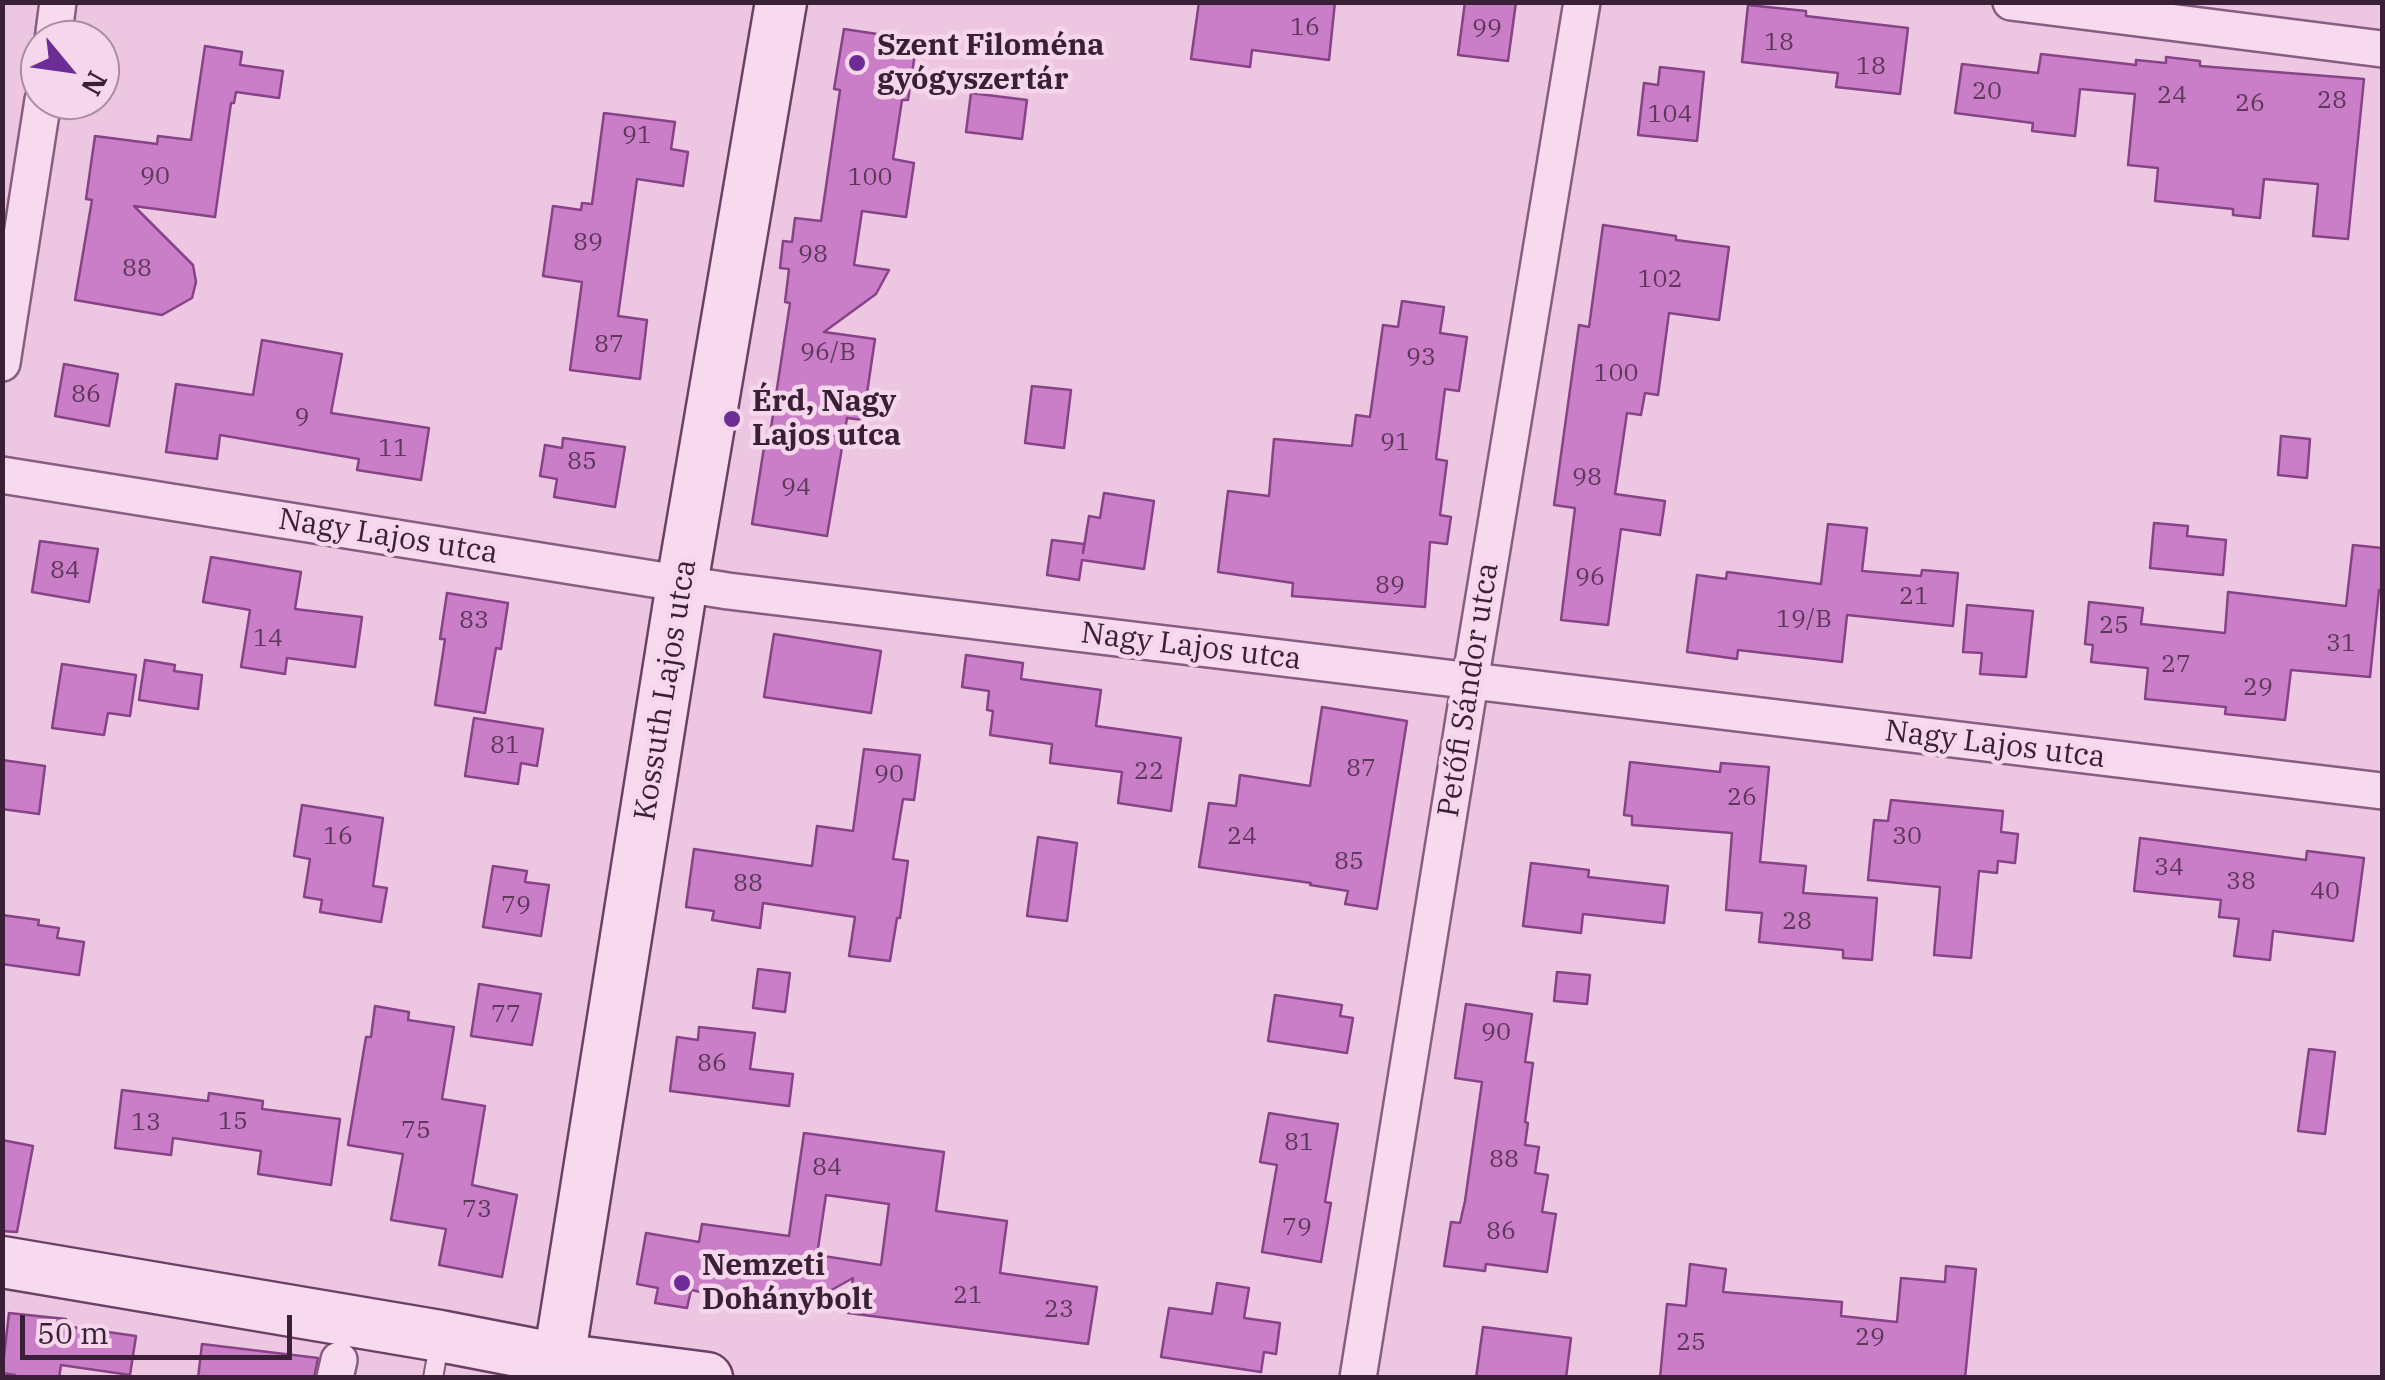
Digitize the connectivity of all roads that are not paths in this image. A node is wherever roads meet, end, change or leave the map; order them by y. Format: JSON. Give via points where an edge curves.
{"nodes":[{"id":1,"x":781,"y":2,"type":"edge"},
{"id":2,"x":1582,"y":2,"type":"edge"},
{"id":3,"x":2011,"y":2,"type":"edge"},
{"id":4,"x":2382,"y":49,"type":"edge"},
{"id":5,"x":40,"y":120,"type":"edge"},
{"id":6,"x":2,"y":364,"type":"edge"},
{"id":7,"x":2,"y":476,"type":"edge"},
{"id":8,"x":682,"y":584,"type":"junction"},
{"id":9,"x":1470,"y":682,"type":"junction"},
{"id":10,"x":2382,"y":791,"type":"edge"},
{"id":11,"x":2,"y":1262,"type":"edge"},
{"id":12,"x":436,"y":1357,"type":"edge"},
{"id":13,"x":558,"y":1368,"type":"edge"},
{"id":14,"x":707,"y":1378,"type":"edge"},
{"id":15,"x":1358,"y":1378,"type":"edge"}],
"edges":[{"from":1,"to":8,"type":"street","name":"Kossuth Lajos utca"},
{"from":2,"to":9,"type":"street","name":"Petőfi Sándor utca"},
{"from":3,"to":4,"type":"street"},
{"from":5,"to":6,"type":"street"},
{"from":7,"to":8,"type":"street","name":"Nagy Lajos utca"},
{"from":8,"to":9,"type":"street","name":"Nagy Lajos utca"},
{"from":8,"to":13,"type":"street","name":"Kossuth Lajos utca"},
{"from":9,"to":10,"type":"street","name":"Nagy Lajos utca"},
{"from":9,"to":15,"type":"street","name":"Petőfi Sándor utca"},
{"from":11,"to":12,"type":"street"},
{"from":12,"to":13,"type":"street"},
{"from":13,"to":14,"type":"street"}]}
